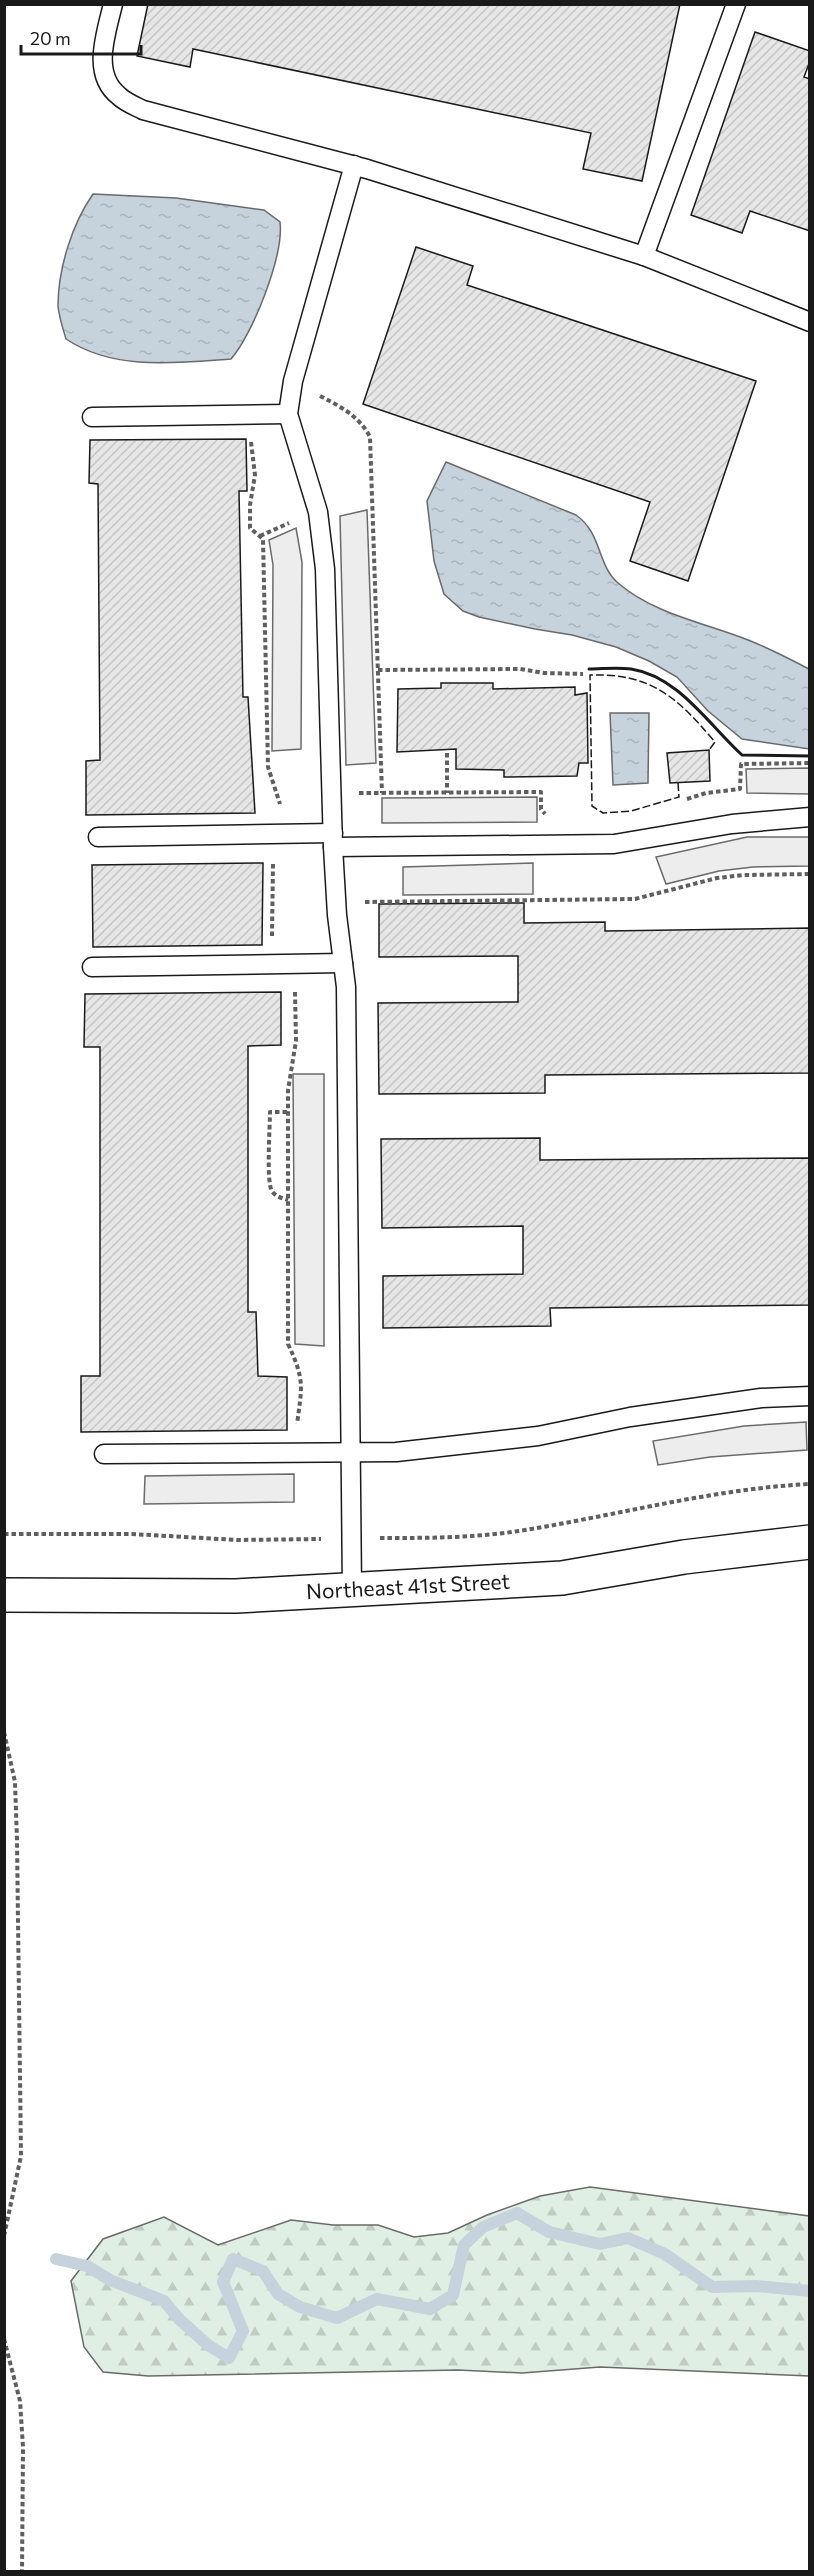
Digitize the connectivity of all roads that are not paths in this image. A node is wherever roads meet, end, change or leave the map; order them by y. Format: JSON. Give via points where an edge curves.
{"nodes":[{"id":1,"x":113,"y":4,"type":"edge"},
{"id":2,"x":736,"y":4,"type":"edge"},
{"id":3,"x":354,"y":165,"type":"junction"},
{"id":4,"x":644,"y":256,"type":"junction"},
{"id":5,"x":810,"y":322,"type":"edge"},
{"id":6,"x":288,"y":414,"type":"junction"},
{"id":7,"x":92,"y":417,"type":"dead end"},
{"id":8,"x":810,"y":817,"type":"edge"},
{"id":9,"x":98,"y":837,"type":"dead end"},
{"id":10,"x":333,"y":840,"type":"junction"},
{"id":11,"x":343,"y":963,"type":"junction"},
{"id":12,"x":92,"y":967,"type":"dead end"},
{"id":13,"x":810,"y":1396,"type":"edge"},
{"id":14,"x":349,"y":1452,"type":"junction"},
{"id":15,"x":104,"y":1454,"type":"dead end"},
{"id":16,"x":810,"y":1542,"type":"edge"},
{"id":17,"x":352,"y":1590,"type":"junction"},
{"id":18,"x":4,"y":1595,"type":"edge"}],
"edges":[{"from":1,"to":3,"type":"lane","via":[[103,45],[104,77],[118,96],[143,110]]},
{"from":2,"to":4,"type":"lane"},
{"from":3,"to":4,"type":"lane"},
{"from":3,"to":6,"type":"lane","via":[[293,381]]},
{"from":4,"to":5,"type":"lane"},
{"from":6,"to":7,"type":"lane"},
{"from":6,"to":10,"type":"lane","via":[[318,512],[325,569]]},
{"from":8,"to":10,"type":"lane","via":[[732,824],[614,844],[522,847]]},
{"from":9,"to":10,"type":"lane","via":[[277,835]]},
{"from":10,"to":11,"type":"lane"},
{"from":11,"to":12,"type":"lane"},
{"from":11,"to":14,"type":"lane"},
{"from":13,"to":14,"type":"lane","via":[[761,1398],[630,1417],[538,1436],[396,1452]]},
{"from":14,"to":15,"type":"lane"},
{"from":14,"to":17,"type":"lane"},
{"from":16,"to":17,"type":"street","name":"Northeast 41st Street","via":[[684,1557],[562,1578]]},
{"from":17,"to":18,"type":"street","name":"Northeast 41st Street","via":[[236,1596]]}]}
